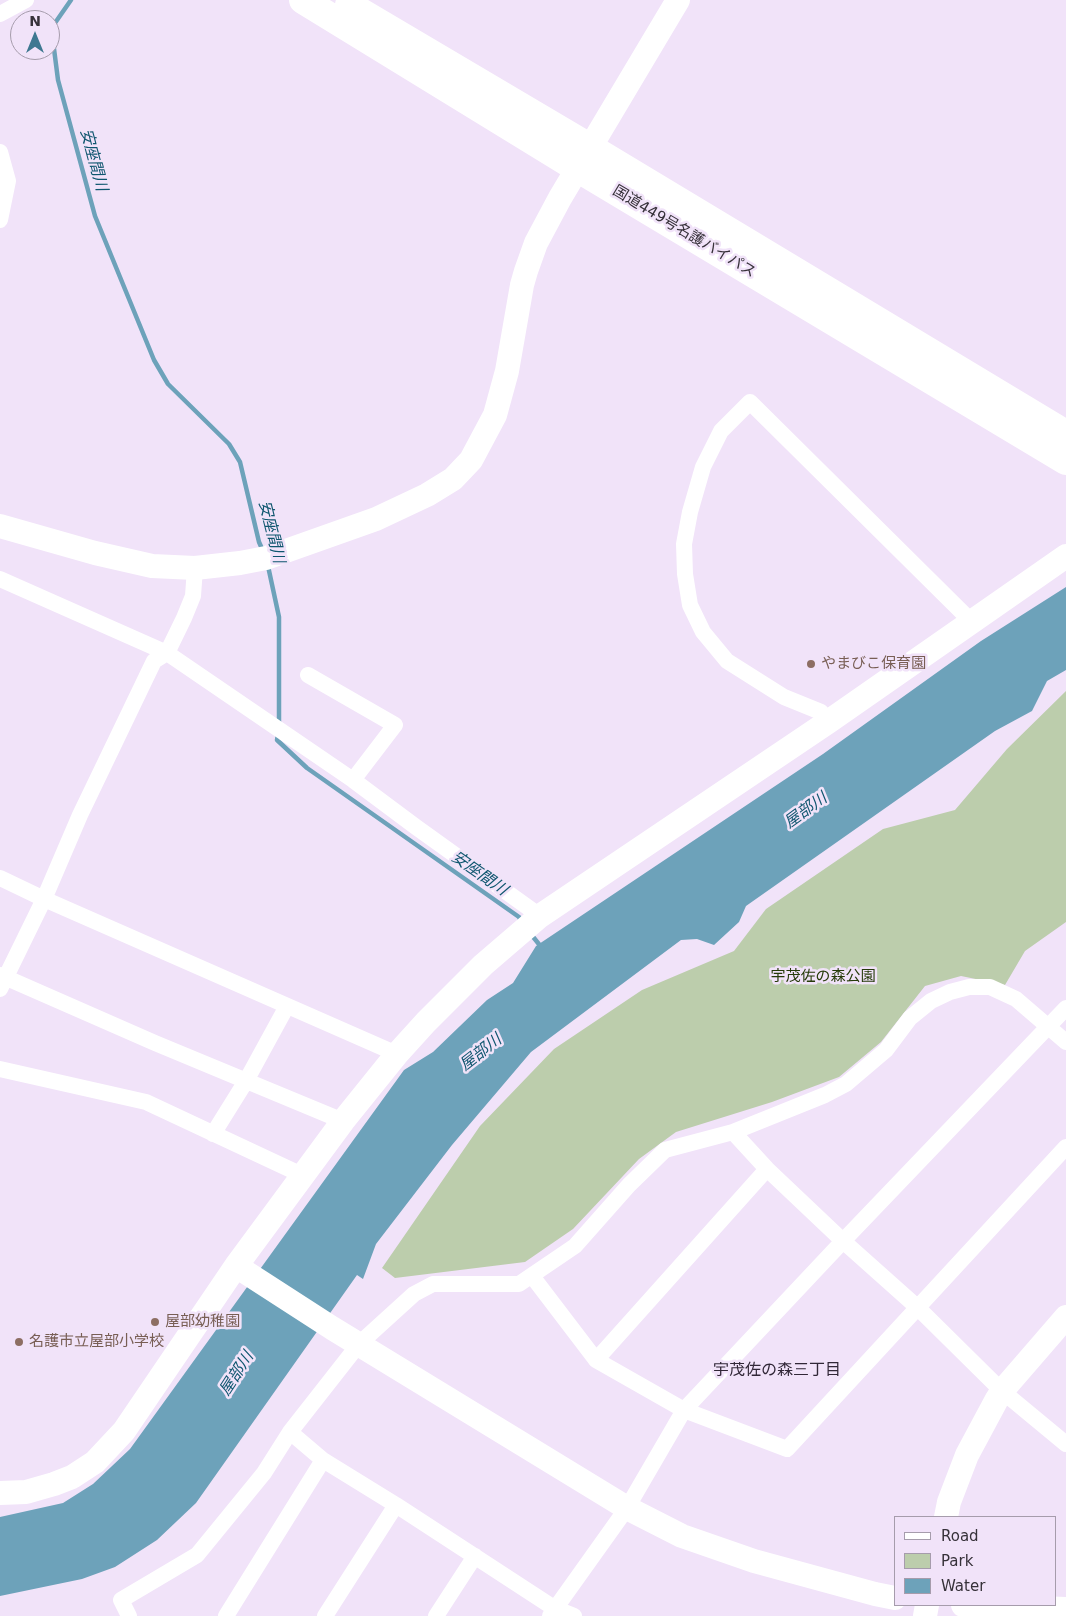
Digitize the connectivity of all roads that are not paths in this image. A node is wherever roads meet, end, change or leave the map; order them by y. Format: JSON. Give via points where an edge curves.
{"nodes":[{"id":1,"x":26,"y":0,"type":"edge"},
{"id":2,"x":303,"y":0,"type":"edge"},
{"id":3,"x":340,"y":0,"type":"edge"},
{"id":4,"x":678,"y":0,"type":"edge"},
{"id":5,"x":0,"y":14,"type":"edge"},
{"id":6,"x":0,"y":152,"type":"edge"},
{"id":7,"x":584,"y":158,"type":"junction"},
{"id":8,"x":0,"y":220,"type":"edge"},
{"id":9,"x":1066,"y":434,"type":"edge"},
{"id":10,"x":1066,"y":461,"type":"edge"},
{"id":11,"x":0,"y":526,"type":"edge"},
{"id":12,"x":1066,"y":556,"type":"edge"},
{"id":13,"x":195,"y":568,"type":"junction"},
{"id":14,"x":0,"y":579,"type":"edge"},
{"id":15,"x":972,"y":622,"type":"junction"},
{"id":16,"x":167,"y":653,"type":"junction"},
{"id":17,"x":308,"y":676,"type":"dead end"},
{"id":18,"x":828,"y":722,"type":"junction"},
{"id":19,"x":353,"y":780,"type":"junction"},
{"id":20,"x":0,"y":878,"type":"edge"},
{"id":21,"x":44,"y":899,"type":"junction"},
{"id":22,"x":540,"y":916,"type":"junction"},
{"id":23,"x":2,"y":981,"type":"edge"},
{"id":24,"x":287,"y":1006,"type":"junction"},
{"id":25,"x":1066,"y":1008,"type":"edge"},
{"id":26,"x":1049,"y":1026,"type":"junction"},
{"id":27,"x":1066,"y":1042,"type":"edge"},
{"id":28,"x":397,"y":1054,"type":"junction"},
{"id":29,"x":0,"y":1069,"type":"edge"},
{"id":30,"x":246,"y":1081,"type":"junction"},
{"id":31,"x":343,"y":1121,"type":"junction"},
{"id":32,"x":732,"y":1132,"type":"junction"},
{"id":33,"x":213,"y":1134,"type":"junction"},
{"id":34,"x":1066,"y":1147,"type":"edge"},
{"id":35,"x":767,"y":1169,"type":"junction"},
{"id":36,"x":302,"y":1175,"type":"junction"},
{"id":37,"x":843,"y":1241,"type":"junction"},
{"id":38,"x":242,"y":1270,"type":"junction"},
{"id":39,"x":532,"y":1276,"type":"junction"},
{"id":40,"x":917,"y":1307,"type":"junction"},
{"id":41,"x":1066,"y":1317,"type":"edge"},
{"id":42,"x":359,"y":1344,"type":"junction"},
{"id":43,"x":596,"y":1360,"type":"junction"},
{"id":44,"x":1002,"y":1391,"type":"junction"},
{"id":45,"x":684,"y":1410,"type":"junction"},
{"id":46,"x":290,"y":1432,"type":"junction"},
{"id":47,"x":1066,"y":1444,"type":"edge"},
{"id":48,"x":323,"y":1460,"type":"junction"},
{"id":49,"x":0,"y":1493,"type":"edge"},
{"id":50,"x":396,"y":1505,"type":"junction"},
{"id":51,"x":627,"y":1508,"type":"junction"},
{"id":52,"x":946,"y":1516,"type":"edge"},
{"id":53,"x":475,"y":1556,"type":"junction"},
{"id":54,"x":894,"y":1598,"type":"edge"},
{"id":55,"x":989,"y":1606,"type":"edge"},
{"id":56,"x":1066,"y":1609,"type":"edge"},
{"id":57,"x":552,"y":1612,"type":"edge"},
{"id":58,"x":129,"y":1616,"type":"edge"},
{"id":59,"x":226,"y":1616,"type":"edge"},
{"id":60,"x":325,"y":1616,"type":"edge"},
{"id":61,"x":436,"y":1616,"type":"edge"},
{"id":62,"x":574,"y":1616,"type":"edge"}],
"edges":[{"from":1,"to":5,"type":"street"},
{"from":2,"to":7,"type":"highway","name":"国道449号名護バイパス"},
{"from":3,"to":7,"type":"highway","name":"国道449号名護バイパス"},
{"from":4,"to":7,"type":"street"},
{"from":6,"to":8,"type":"street","via":[[8,181]]},
{"from":7,"to":9,"type":"highway","name":"国道449号名護バイパス"},
{"from":7,"to":10,"type":"highway","name":"国道449号名護バイパス"},
{"from":7,"to":13,"type":"street","via":[[530,257],[522,285],[508,371],[495,415],[471,460],[452,479],[427,495],[376,519],[266,558]]},
{"from":11,"to":13,"type":"street","via":[[152,566]]},
{"from":12,"to":15,"type":"street"},
{"from":13,"to":16,"type":"street","via":[[193,596]]},
{"from":14,"to":16,"type":"street"},
{"from":15,"to":18,"type":"street"},
{"from":15,"to":18,"type":"street","via":[[750,402],[721,431],[703,467],[684,544],[690,605],[703,632],[727,661],[784,697],[821,712]]},
{"from":16,"to":19,"type":"street"},
{"from":16,"to":21,"type":"street","via":[[154,661],[80,815]]},
{"from":17,"to":19,"type":"street","via":[[396,725]]},
{"from":18,"to":22,"type":"street"},
{"from":19,"to":22,"type":"street"},
{"from":20,"to":21,"type":"street"},
{"from":21,"to":23,"type":"street"},
{"from":21,"to":24,"type":"street"},
{"from":22,"to":28,"type":"street","via":[[483,965]]},
{"from":23,"to":30,"type":"street"},
{"from":24,"to":28,"type":"street"},
{"from":24,"to":30,"type":"street"},
{"from":25,"to":26,"type":"street"},
{"from":26,"to":27,"type":"street"},
{"from":26,"to":32,"type":"street","via":[[1016,999],[990,987],[969,987],[950,992],[931,1001],[910,1018],[886,1050],[846,1084]]},
{"from":26,"to":37,"type":"street"},
{"from":28,"to":31,"type":"street"},
{"from":29,"to":33,"type":"street","via":[[146,1102]]},
{"from":30,"to":31,"type":"street"},
{"from":30,"to":33,"type":"street"},
{"from":31,"to":36,"type":"street"},
{"from":32,"to":35,"type":"street"},
{"from":32,"to":39,"type":"street","via":[[665,1150],[575,1246]]},
{"from":33,"to":36,"type":"street"},
{"from":34,"to":40,"type":"street"},
{"from":35,"to":37,"type":"street"},
{"from":35,"to":43,"type":"street"},
{"from":36,"to":38,"type":"street"},
{"from":37,"to":40,"type":"street"},
{"from":37,"to":45,"type":"street"},
{"from":38,"to":42,"type":"street"},
{"from":38,"to":49,"type":"street","via":[[124,1431],[95,1462],[54,1484],[26,1492]]},
{"from":39,"to":42,"type":"street","via":[[519,1284],[433,1284],[414,1294]]},
{"from":39,"to":43,"type":"street"},
{"from":40,"to":44,"type":"street"},
{"from":40,"to":45,"type":"street","via":[[787,1449]]},
{"from":41,"to":44,"type":"street"},
{"from":42,"to":46,"type":"street"},
{"from":42,"to":51,"type":"street"},
{"from":43,"to":45,"type":"street"},
{"from":44,"to":47,"type":"street"},
{"from":44,"to":52,"type":"street","via":[[967,1455]]},
{"from":45,"to":51,"type":"street"},
{"from":46,"to":48,"type":"street"},
{"from":46,"to":58,"type":"street","via":[[264,1473],[197,1555],[121,1600]]},
{"from":48,"to":50,"type":"street"},
{"from":48,"to":59,"type":"street"},
{"from":50,"to":53,"type":"street"},
{"from":50,"to":60,"type":"street"},
{"from":51,"to":54,"type":"street","via":[[682,1536],[754,1561]]},
{"from":51,"to":57,"type":"street"},
{"from":53,"to":57,"type":"street"},
{"from":53,"to":61,"type":"street"},
{"from":55,"to":56,"type":"street"},
{"from":57,"to":62,"type":"street"}]}
